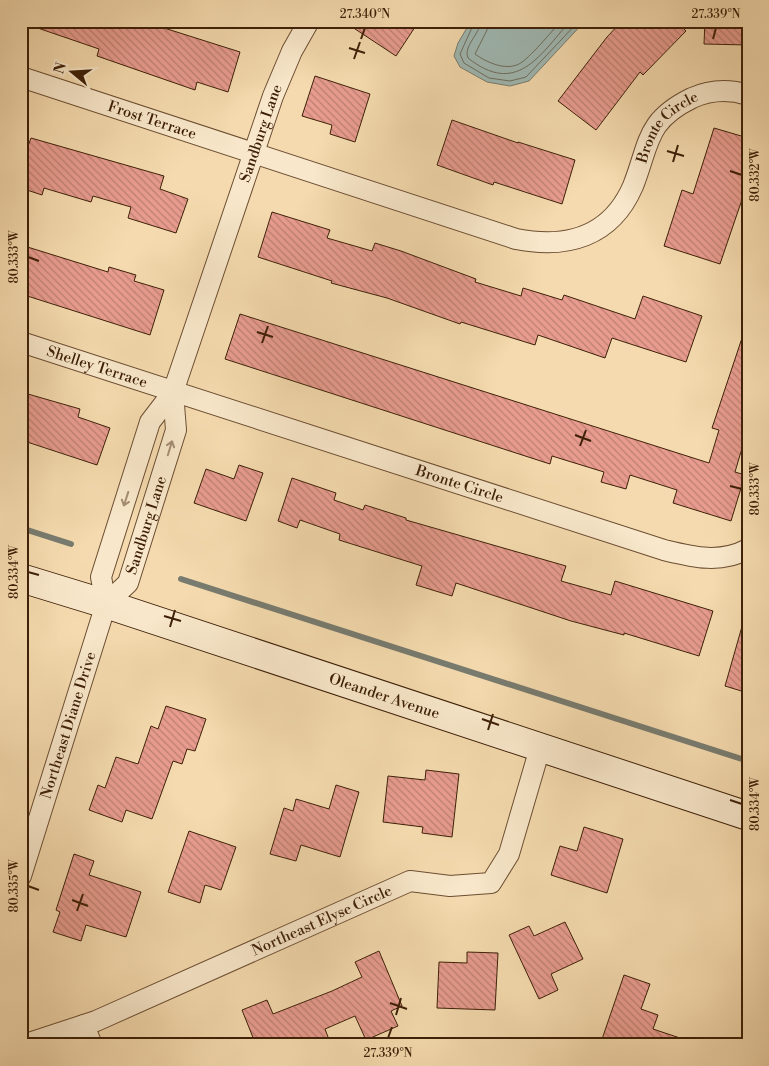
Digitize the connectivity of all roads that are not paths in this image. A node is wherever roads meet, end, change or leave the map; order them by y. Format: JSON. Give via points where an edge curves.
{"nodes":[{"id":1,"x":309,"y":21,"type":"edge"},
{"id":2,"x":21,"y":77,"type":"edge"},
{"id":3,"x":748,"y":95,"type":"edge"},
{"id":4,"x":254,"y":154,"type":"junction"},
{"id":5,"x":21,"y":342,"type":"edge"},
{"id":6,"x":173,"y":392,"type":"junction"},
{"id":7,"x":748,"y":549,"type":"edge"},
{"id":8,"x":21,"y":578,"type":"edge"},
{"id":9,"x":106,"y":604,"type":"junction"},
{"id":10,"x":540,"y":748,"type":"junction"},
{"id":11,"x":748,"y":816,"type":"edge"},
{"id":12,"x":21,"y":876,"type":"edge"},
{"id":13,"x":84,"y":1025,"type":"junction"},
{"id":14,"x":23,"y":1045,"type":"edge"},
{"id":15,"x":92,"y":1045,"type":"edge"}],
"edges":[{"from":1,"to":4,"type":"street","name":"Sandburg Lane","via":[[280,78]]},
{"from":2,"to":4,"type":"street","name":"Frost Terrace"},
{"from":3,"to":4,"type":"street","name":"Bronte Circle","via":[[725,91],[703,93],[670,110],[646,143],[632,186],[609,222],[579,239],[550,244],[516,239]]},
{"from":4,"to":6,"type":"street","name":"Sandburg Lane"},
{"from":5,"to":6,"type":"street","name":"Shelley Terrace"},
{"from":6,"to":7,"type":"street","name":"Bronte Circle","via":[[664,550],[696,558],[724,558]]},
{"from":6,"to":9,"type":"street","name":"Sandburg Lane","one_way":true,"via":[[150,422],[101,577]]},
{"from":9,"to":6,"type":"street","name":"Sandburg Lane","one_way":true,"via":[[128,583],[131,574],[176,430]]},
{"from":8,"to":9,"type":"street","name":"Oleander Avenue"},
{"from":9,"to":10,"type":"street","name":"Oleander Avenue"},
{"from":9,"to":12,"type":"street","name":"Northeast Diane Drive"},
{"from":10,"to":11,"type":"street","name":"Oleander Avenue"},
{"from":10,"to":13,"type":"street","name":"Northeast Elyse Circle","via":[[509,854],[491,884],[450,886],[410,881]]},
{"from":13,"to":14,"type":"street","name":"Northeast Elyse Circle"},
{"from":13,"to":15,"type":"street"}]}
